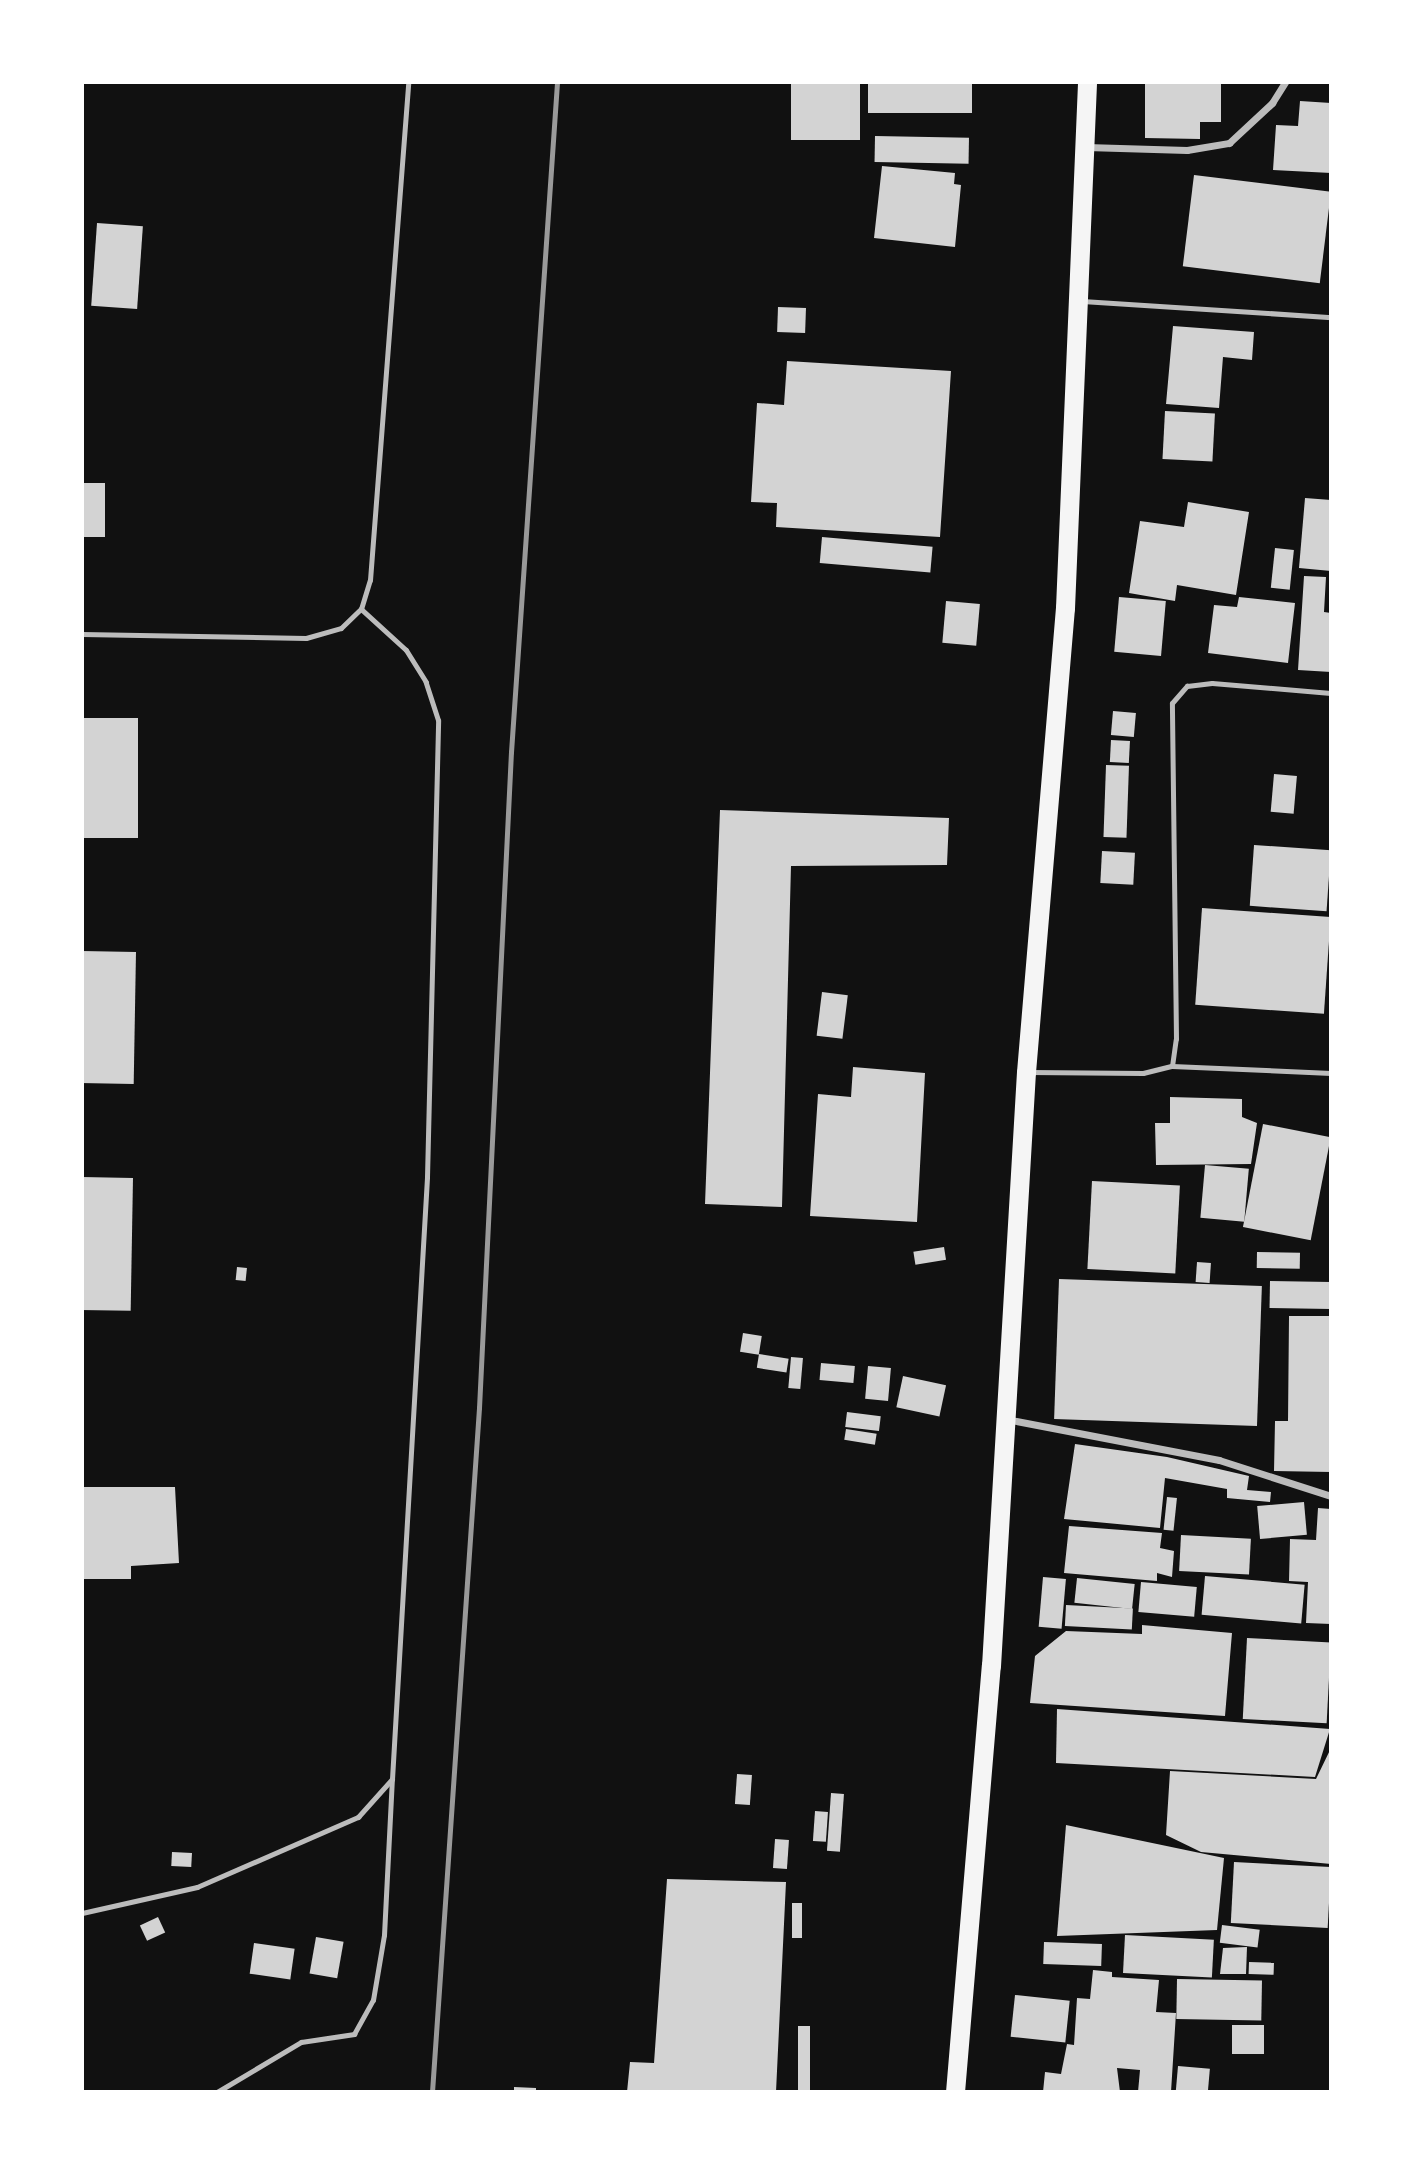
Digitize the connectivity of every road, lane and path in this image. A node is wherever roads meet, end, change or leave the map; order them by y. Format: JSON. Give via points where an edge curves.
{"nodes":[{"id":1,"x":408,"y":82,"type":"edge"},
{"id":2,"x":1087,"y":82,"type":"edge"},
{"id":3,"x":1285,"y":82,"type":"edge"},
{"id":4,"x":1086,"y":147,"type":"junction"},
{"id":5,"x":1080,"y":301,"type":"junction"},
{"id":6,"x":1331,"y":317,"type":"edge"},
{"id":7,"x":360,"y":609,"type":"junction"},
{"id":8,"x":82,"y":634,"type":"edge"},
{"id":9,"x":1331,"y":693,"type":"edge"},
{"id":10,"x":1172,"y":1066,"type":"junction"},
{"id":11,"x":1026,"y":1072,"type":"junction"},
{"id":12,"x":1331,"y":1073,"type":"edge"},
{"id":13,"x":1005,"y":1418,"type":"junction"},
{"id":14,"x":1331,"y":1496,"type":"edge"},
{"id":15,"x":392,"y":1779,"type":"junction"},
{"id":16,"x":82,"y":1913,"type":"edge"},
{"id":17,"x":217,"y":2092,"type":"edge"},
{"id":18,"x":955,"y":2092,"type":"edge"}],
"edges":[{"from":1,"to":7,"type":"lane","via":[[370,580]]},
{"from":2,"to":4,"type":"highway"},
{"from":3,"to":4,"type":"street","via":[[1272,103],[1229,144],[1187,150]]},
{"from":4,"to":5,"type":"highway"},
{"from":5,"to":6,"type":"lane"},
{"from":5,"to":11,"type":"highway","via":[[1065,608]]},
{"from":7,"to":8,"type":"lane","via":[[341,628],[306,638]]},
{"from":7,"to":15,"type":"lane","via":[[405,650],[426,682],[438,720],[427,1177]]},
{"from":9,"to":10,"type":"lane","via":[[1212,683],[1188,686],[1172,704],[1176,1039]]},
{"from":10,"to":11,"type":"lane","via":[[1143,1073]]},
{"from":10,"to":12,"type":"lane"},
{"from":11,"to":13,"type":"highway"},
{"from":13,"to":14,"type":"street","via":[[1219,1460]]},
{"from":13,"to":18,"type":"highway","via":[[991,1666]]},
{"from":15,"to":16,"type":"lane","via":[[358,1817],[197,1887]]},
{"from":15,"to":17,"type":"lane","via":[[384,1936],[373,2000],[354,2034],[301,2042]]}]}
